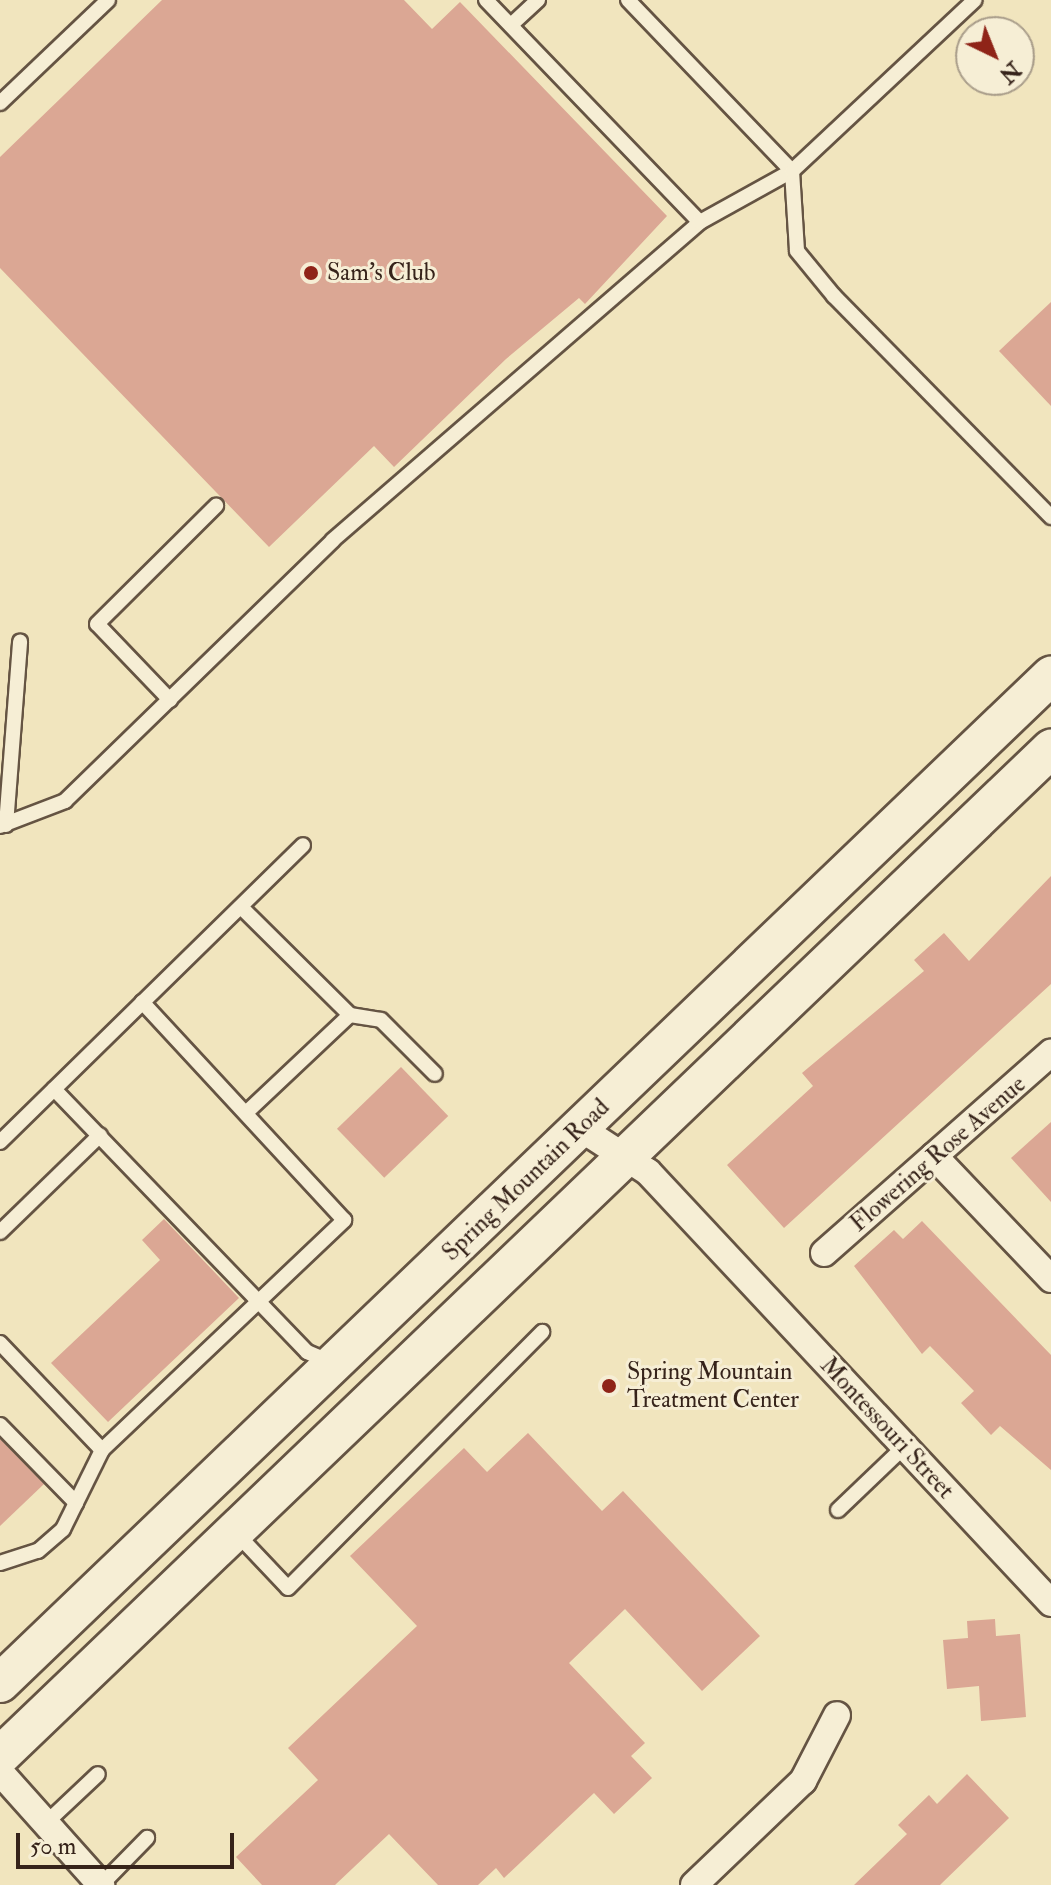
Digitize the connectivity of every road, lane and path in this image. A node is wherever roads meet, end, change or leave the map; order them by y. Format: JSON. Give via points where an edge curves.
{"nodes":[{"id":1,"x":108,"y":0,"type":"edge"},
{"id":2,"x":486,"y":0,"type":"edge"},
{"id":3,"x":538,"y":0,"type":"edge"},
{"id":4,"x":628,"y":0,"type":"edge"},
{"id":5,"x":975,"y":0,"type":"edge"},
{"id":6,"x":511,"y":25,"type":"junction"},
{"id":7,"x":0,"y":103,"type":"edge"},
{"id":8,"x":792,"y":171,"type":"junction"},
{"id":9,"x":700,"y":222,"type":"junction"},
{"id":10,"x":216,"y":506,"type":"dead end"},
{"id":11,"x":1051,"y":517,"type":"edge"},
{"id":12,"x":20,"y":642,"type":"dead end"},
{"id":13,"x":1051,"y":676,"type":"edge"},
{"id":14,"x":170,"y":700,"type":"junction"},
{"id":15,"x":1051,"y":728,"type":"edge"},
{"id":16,"x":1051,"y":749,"type":"edge"},
{"id":17,"x":990,"y":809,"type":"junction"},
{"id":18,"x":3,"y":825,"type":"edge"},
{"id":19,"x":303,"y":845,"type":"dead end"},
{"id":20,"x":242,"y":908,"type":"junction"},
{"id":21,"x":142,"y":1002,"type":"junction"},
{"id":22,"x":350,"y":1015,"type":"junction"},
{"id":23,"x":1051,"y":1053,"type":"edge"},
{"id":24,"x":435,"y":1074,"type":"dead end"},
{"id":25,"x":54,"y":1089,"type":"junction"},
{"id":26,"x":248,"y":1111,"type":"junction"},
{"id":27,"x":580,"y":1128,"type":"junction"},
{"id":28,"x":100,"y":1135,"type":"junction"},
{"id":29,"x":0,"y":1142,"type":"edge"},
{"id":30,"x":630,"y":1154,"type":"junction"},
{"id":31,"x":934,"y":1156,"type":"junction"},
{"id":32,"x":0,"y":1232,"type":"edge"},
{"id":33,"x":824,"y":1253,"type":"dead end"},
{"id":34,"x":1051,"y":1279,"type":"edge"},
{"id":35,"x":259,"y":1301,"type":"junction"},
{"id":36,"x":542,"y":1332,"type":"dead end"},
{"id":37,"x":0,"y":1343,"type":"edge"},
{"id":38,"x":334,"y":1363,"type":"junction"},
{"id":39,"x":0,"y":1425,"type":"edge"},
{"id":40,"x":905,"y":1446,"type":"junction"},
{"id":41,"x":102,"y":1450,"type":"junction"},
{"id":42,"x":76,"y":1503,"type":"junction"},
{"id":43,"x":838,"y":1510,"type":"dead end"},
{"id":44,"x":237,"y":1534,"type":"junction"},
{"id":45,"x":0,"y":1563,"type":"edge"},
{"id":46,"x":1051,"y":1603,"type":"edge"},
{"id":47,"x":0,"y":1683,"type":"edge"},
{"id":48,"x":837,"y":1715,"type":"dead end"},
{"id":49,"x":0,"y":1756,"type":"edge"},
{"id":50,"x":0,"y":1772,"type":"edge"},
{"id":51,"x":98,"y":1774,"type":"dead end"},
{"id":52,"x":46,"y":1823,"type":"junction"},
{"id":53,"x":147,"y":1838,"type":"dead end"},
{"id":54,"x":101,"y":1885,"type":"edge"},
{"id":55,"x":694,"y":1885,"type":"edge"}],
"edges":[{"from":1,"to":7,"type":"lane"},
{"from":2,"to":6,"type":"lane"},
{"from":3,"to":6,"type":"lane"},
{"from":4,"to":8,"type":"lane"},
{"from":5,"to":8,"type":"lane"},
{"from":6,"to":9,"type":"lane"},
{"from":8,"to":9,"type":"lane"},
{"from":8,"to":11,"type":"lane","via":[[797,251]]},
{"from":9,"to":14,"type":"lane","via":[[333,540]]},
{"from":10,"to":14,"type":"lane","via":[[97,624]]},
{"from":12,"to":18,"type":"lane"},
{"from":13,"to":27,"type":"main road","name":"Spring Mountain Road"},
{"from":14,"to":18,"type":"lane","via":[[65,801]]},
{"from":15,"to":17,"type":"main road"},
{"from":16,"to":17,"type":"main road"},
{"from":17,"to":30,"type":"main road"},
{"from":19,"to":20,"type":"lane"},
{"from":20,"to":21,"type":"lane"},
{"from":20,"to":22,"type":"lane"},
{"from":21,"to":25,"type":"lane"},
{"from":21,"to":26,"type":"lane"},
{"from":22,"to":24,"type":"lane","via":[[381,1020]]},
{"from":22,"to":26,"type":"lane"},
{"from":23,"to":31,"type":"street","name":"Flowering Rose Avenue"},
{"from":25,"to":28,"type":"lane"},
{"from":25,"to":29,"type":"lane"},
{"from":26,"to":35,"type":"lane","via":[[344,1220]]},
{"from":27,"to":30,"type":"street","name":"Montessouri Street"},
{"from":27,"to":38,"type":"main road","name":"Spring Mountain Road"},
{"from":28,"to":32,"type":"lane"},
{"from":28,"to":35,"type":"lane"},
{"from":30,"to":40,"type":"street","name":"Montessouri Street"},
{"from":30,"to":44,"type":"main road"},
{"from":31,"to":33,"type":"street","name":"Flowering Rose Avenue"},
{"from":31,"to":34,"type":"street"},
{"from":35,"to":38,"type":"lane","via":[[307,1352]]},
{"from":35,"to":41,"type":"lane"},
{"from":36,"to":44,"type":"lane","via":[[288,1588]]},
{"from":37,"to":41,"type":"lane"},
{"from":38,"to":47,"type":"main road","name":"Spring Mountain Road"},
{"from":39,"to":42,"type":"lane"},
{"from":40,"to":43,"type":"lane"},
{"from":40,"to":46,"type":"street","name":"Montessouri Street"},
{"from":41,"to":42,"type":"lane"},
{"from":42,"to":45,"type":"lane","via":[[63,1529],[38,1551]]},
{"from":44,"to":49,"type":"main road"},
{"from":48,"to":55,"type":"street","via":[[803,1781]]},
{"from":50,"to":52,"type":"street"},
{"from":51,"to":52,"type":"lane"},
{"from":52,"to":54,"type":"street"},
{"from":53,"to":54,"type":"lane"}]}
